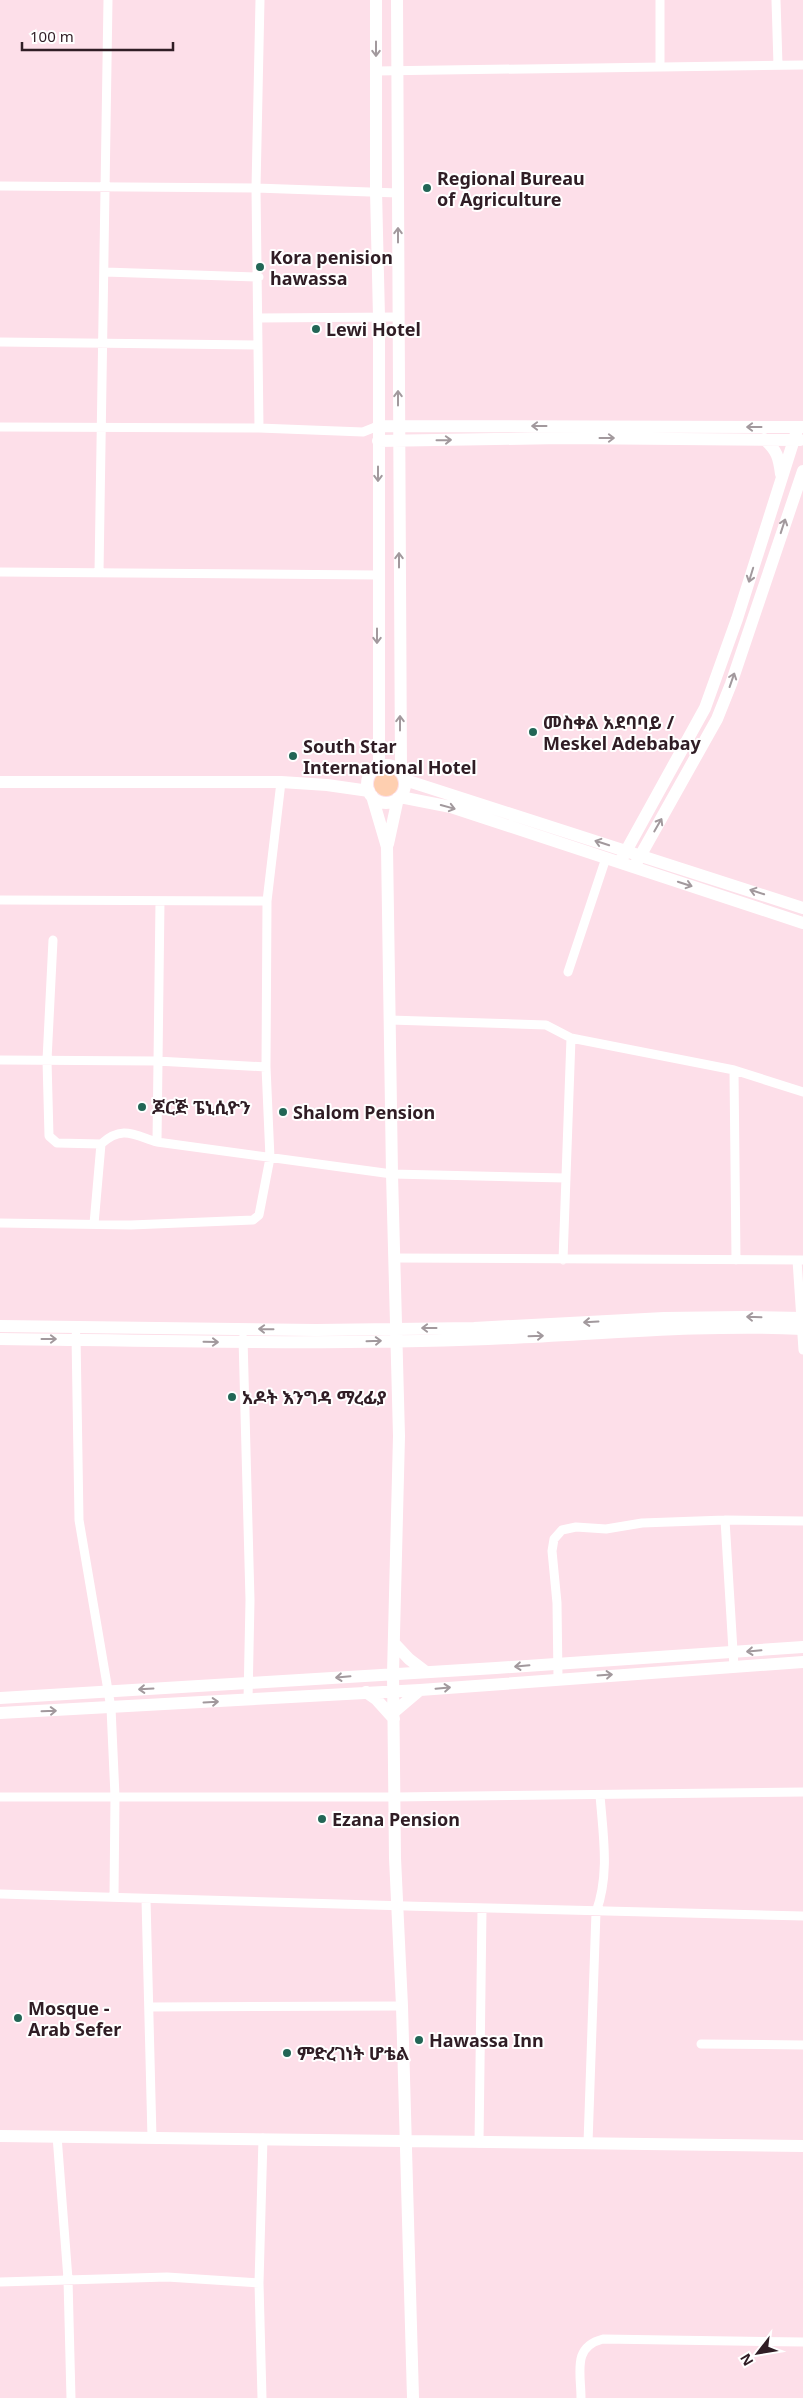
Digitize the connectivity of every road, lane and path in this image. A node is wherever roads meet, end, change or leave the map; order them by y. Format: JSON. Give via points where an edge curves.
{"nodes":[{"id":1,"x":108,"y":0,"type":"edge"},
{"id":2,"x":260,"y":0,"type":"edge"},
{"id":3,"x":376,"y":0,"type":"edge"},
{"id":4,"x":397,"y":0,"type":"edge"},
{"id":5,"x":660,"y":0,"type":"edge"},
{"id":6,"x":776,"y":0,"type":"edge"},
{"id":7,"x":778,"y":64,"type":"junction"},
{"id":8,"x":803,"y":65,"type":"edge"},
{"id":9,"x":660,"y":66,"type":"junction"},
{"id":10,"x":376,"y":72,"type":"junction"},
{"id":11,"x":398,"y":72,"type":"junction"},
{"id":12,"x":0,"y":186,"type":"edge"},
{"id":13,"x":106,"y":187,"type":"junction"},
{"id":14,"x":256,"y":188,"type":"junction"},
{"id":15,"x":376,"y":192,"type":"junction"},
{"id":16,"x":398,"y":193,"type":"junction"},
{"id":17,"x":105,"y":272,"type":"junction"},
{"id":18,"x":259,"y":277,"type":"junction"},
{"id":19,"x":379,"y":317,"type":"junction"},
{"id":20,"x":398,"y":317,"type":"junction"},
{"id":21,"x":258,"y":318,"type":"junction"},
{"id":22,"x":0,"y":342,"type":"edge"},
{"id":23,"x":103,"y":342,"type":"junction"},
{"id":24,"x":258,"y":345,"type":"junction"},
{"id":25,"x":398,"y":425,"type":"junction"},
{"id":26,"x":378,"y":426,"type":"junction"},
{"id":27,"x":0,"y":427,"type":"edge"},
{"id":28,"x":102,"y":427,"type":"junction"},
{"id":29,"x":800,"y":427,"type":"edge"},
{"id":30,"x":259,"y":428,"type":"junction"},
{"id":31,"x":363,"y":432,"type":"junction"},
{"id":32,"x":764,"y":439,"type":"junction"},
{"id":33,"x":799,"y":440,"type":"edge"},
{"id":34,"x":378,"y":441,"type":"junction"},
{"id":35,"x":398,"y":441,"type":"junction"},
{"id":36,"x":803,"y":471,"type":"edge"},
{"id":37,"x":781,"y":479,"type":"junction"},
{"id":38,"x":0,"y":572,"type":"edge"},
{"id":39,"x":99,"y":573,"type":"junction"},
{"id":40,"x":377,"y":575,"type":"junction"},
{"id":41,"x":379,"y":766,"type":"junction"},
{"id":42,"x":369,"y":776,"type":"junction"},
{"id":43,"x":403,"y":776,"type":"junction"},
{"id":44,"x":0,"y":782,"type":"edge"},
{"id":45,"x":281,"y":782,"type":"junction"},
{"id":46,"x":327,"y":785,"type":"junction"},
{"id":47,"x":370,"y":794,"type":"junction"},
{"id":48,"x":399,"y":797,"type":"junction"},
{"id":49,"x":388,"y":846,"type":"junction"},
{"id":50,"x":641,"y":855,"type":"junction"},
{"id":51,"x":623,"y":856,"type":"junction"},
{"id":52,"x":606,"y":858,"type":"junction"},
{"id":53,"x":634,"y":867,"type":"junction"},
{"id":54,"x":0,"y":900,"type":"edge"},
{"id":55,"x":267,"y":901,"type":"junction"},
{"id":56,"x":160,"y":902,"type":"junction"},
{"id":57,"x":803,"y":908,"type":"edge"},
{"id":58,"x":803,"y":923,"type":"edge"},
{"id":59,"x":53,"y":940,"type":"dead end"},
{"id":60,"x":568,"y":972,"type":"dead end"},
{"id":61,"x":390,"y":1020,"type":"junction"},
{"id":62,"x":571,"y":1038,"type":"junction"},
{"id":63,"x":0,"y":1060,"type":"edge"},
{"id":64,"x":47,"y":1060,"type":"junction"},
{"id":65,"x":157,"y":1062,"type":"junction"},
{"id":66,"x":266,"y":1067,"type":"junction"},
{"id":67,"x":734,"y":1070,"type":"junction"},
{"id":68,"x":803,"y":1092,"type":"edge"},
{"id":69,"x":157,"y":1142,"type":"junction"},
{"id":70,"x":101,"y":1144,"type":"junction"},
{"id":71,"x":270,"y":1158,"type":"junction"},
{"id":72,"x":392,"y":1174,"type":"junction"},
{"id":73,"x":565,"y":1178,"type":"junction"},
{"id":74,"x":0,"y":1224,"type":"edge"},
{"id":75,"x":94,"y":1224,"type":"junction"},
{"id":76,"x":394,"y":1258,"type":"junction"},
{"id":77,"x":563,"y":1260,"type":"junction"},
{"id":78,"x":736,"y":1260,"type":"junction"},
{"id":79,"x":800,"y":1260,"type":"edge"},
{"id":80,"x":803,"y":1318,"type":"edge"},
{"id":81,"x":0,"y":1326,"type":"edge"},
{"id":82,"x":242,"y":1329,"type":"junction"},
{"id":83,"x":803,"y":1329,"type":"edge"},
{"id":84,"x":76,"y":1333,"type":"junction"},
{"id":85,"x":396,"y":1334,"type":"junction"},
{"id":86,"x":0,"y":1339,"type":"edge"},
{"id":87,"x":243,"y":1342,"type":"junction"},
{"id":88,"x":803,"y":1350,"type":"edge"},
{"id":89,"x":725,"y":1520,"type":"junction"},
{"id":90,"x":803,"y":1521,"type":"edge"},
{"id":91,"x":803,"y":1647,"type":"edge"},
{"id":92,"x":394,"y":1648,"type":"junction"},
{"id":93,"x":734,"y":1653,"type":"junction"},
{"id":94,"x":803,"y":1662,"type":"edge"},
{"id":95,"x":558,"y":1663,"type":"junction"},
{"id":96,"x":734,"y":1667,"type":"junction"},
{"id":97,"x":426,"y":1672,"type":"junction"},
{"id":98,"x":393,"y":1674,"type":"junction"},
{"id":99,"x":366,"y":1675,"type":"junction"},
{"id":100,"x":558,"y":1679,"type":"junction"},
{"id":101,"x":247,"y":1683,"type":"junction"},
{"id":102,"x":420,"y":1690,"type":"junction"},
{"id":103,"x":108,"y":1691,"type":"junction"},
{"id":104,"x":394,"y":1691,"type":"junction"},
{"id":105,"x":366,"y":1692,"type":"junction"},
{"id":106,"x":0,"y":1698,"type":"edge"},
{"id":107,"x":248,"y":1700,"type":"junction"},
{"id":108,"x":110,"y":1708,"type":"junction"},
{"id":109,"x":0,"y":1713,"type":"edge"},
{"id":110,"x":394,"y":1716,"type":"junction"},
{"id":111,"x":803,"y":1792,"type":"edge"},
{"id":112,"x":600,"y":1795,"type":"junction"},
{"id":113,"x":115,"y":1796,"type":"junction"},
{"id":114,"x":0,"y":1797,"type":"edge"},
{"id":115,"x":395,"y":1797,"type":"junction"},
{"id":116,"x":0,"y":1894,"type":"edge"},
{"id":117,"x":114,"y":1897,"type":"junction"},
{"id":118,"x":146,"y":1899,"type":"junction"},
{"id":119,"x":398,"y":1904,"type":"junction"},
{"id":120,"x":482,"y":1909,"type":"junction"},
{"id":121,"x":596,"y":1912,"type":"junction"},
{"id":122,"x":803,"y":1916,"type":"edge"},
{"id":123,"x":402,"y":2006,"type":"junction"},
{"id":124,"x":149,"y":2007,"type":"junction"},
{"id":125,"x":701,"y":2044,"type":"dead end"},
{"id":126,"x":803,"y":2045,"type":"edge"},
{"id":127,"x":0,"y":2136,"type":"edge"},
{"id":128,"x":57,"y":2136,"type":"junction"},
{"id":129,"x":152,"y":2138,"type":"junction"},
{"id":130,"x":262,"y":2138,"type":"junction"},
{"id":131,"x":404,"y":2141,"type":"junction"},
{"id":132,"x":479,"y":2143,"type":"junction"},
{"id":133,"x":588,"y":2143,"type":"junction"},
{"id":134,"x":803,"y":2146,"type":"edge"},
{"id":135,"x":68,"y":2279,"type":"junction"},
{"id":136,"x":0,"y":2282,"type":"edge"},
{"id":137,"x":259,"y":2283,"type":"junction"},
{"id":138,"x":803,"y":2342,"type":"edge"},
{"id":139,"x":71,"y":2398,"type":"edge"},
{"id":140,"x":262,"y":2398,"type":"edge"},
{"id":141,"x":413,"y":2398,"type":"edge"},
{"id":142,"x":582,"y":2398,"type":"edge"}],
"edges":[{"from":1,"to":13,"type":"street"},
{"from":2,"to":14,"type":"street"},
{"from":3,"to":10,"type":"street","one_way":true},
{"from":4,"to":11,"type":"street"},
{"from":5,"to":9,"type":"street"},
{"from":6,"to":7,"type":"street"},
{"from":7,"to":8,"type":"street"},
{"from":7,"to":9,"type":"street"},
{"from":9,"to":11,"type":"street"},
{"from":10,"to":11,"type":"street"},
{"from":10,"to":15,"type":"street"},
{"from":11,"to":16,"type":"street"},
{"from":12,"to":13,"type":"street"},
{"from":13,"to":14,"type":"street"},
{"from":13,"to":17,"type":"street"},
{"from":14,"to":15,"type":"street"},
{"from":14,"to":18,"type":"street"},
{"from":15,"to":16,"type":"street"},
{"from":15,"to":19,"type":"street"},
{"from":20,"to":16,"type":"street","one_way":true},
{"from":17,"to":18,"type":"street"},
{"from":17,"to":23,"type":"street"},
{"from":18,"to":21,"type":"street"},
{"from":19,"to":20,"type":"street"},
{"from":19,"to":21,"type":"street"},
{"from":19,"to":26,"type":"street"},
{"from":25,"to":20,"type":"street","one_way":true},
{"from":21,"to":24,"type":"street"},
{"from":22,"to":23,"type":"street"},
{"from":23,"to":24,"type":"street"},
{"from":23,"to":28,"type":"street"},
{"from":24,"to":30,"type":"street"},
{"from":25,"to":26,"type":"street"},
{"from":29,"to":25,"type":"street","one_way":true},
{"from":25,"to":35,"type":"street"},
{"from":26,"to":31,"type":"street"},
{"from":26,"to":34,"type":"street"},
{"from":27,"to":28,"type":"street"},
{"from":28,"to":30,"type":"street"},
{"from":28,"to":39,"type":"street"},
{"from":29,"to":33,"type":"street"},
{"from":30,"to":31,"type":"street"},
{"from":31,"to":34,"type":"street"},
{"from":32,"to":33,"type":"street"},
{"from":35,"to":32,"type":"street","one_way":true},
{"from":32,"to":37,"type":"street","via":[[778,455]]},
{"from":33,"to":37,"type":"street"},
{"from":34,"to":35,"type":"street"},
{"from":34,"to":40,"type":"street","one_way":true},
{"from":43,"to":35,"type":"street","one_way":true},
{"from":50,"to":36,"type":"street","one_way":true,"via":[[717,719]]},
{"from":37,"to":51,"type":"street","one_way":true,"via":[[705,708]]},
{"from":38,"to":39,"type":"street"},
{"from":39,"to":40,"type":"street"},
{"from":40,"to":41,"type":"street","one_way":true},
{"from":41,"to":42,"type":"street"},
{"from":41,"to":43,"type":"street","via":[[388,765]]},
{"from":42,"to":46,"type":"street"},
{"from":42,"to":47,"type":"street"},
{"from":43,"to":48,"type":"street","via":[[404,789]]},
{"from":51,"to":43,"type":"street","one_way":true},
{"from":44,"to":45,"type":"street"},
{"from":45,"to":46,"type":"street"},
{"from":45,"to":55,"type":"street"},
{"from":46,"to":47,"type":"street"},
{"from":47,"to":48,"type":"street","via":[[384,802]]},
{"from":47,"to":49,"type":"street"},
{"from":48,"to":49,"type":"street"},
{"from":48,"to":52,"type":"street","one_way":true,"via":[[451,807]]},
{"from":49,"to":61,"type":"street"},
{"from":50,"to":51,"type":"street"},
{"from":50,"to":53,"type":"street"},
{"from":57,"to":50,"type":"street","one_way":true},
{"from":51,"to":52,"type":"street"},
{"from":51,"to":53,"type":"street"},
{"from":52,"to":60,"type":"street"},
{"from":53,"to":58,"type":"street","one_way":true},
{"from":54,"to":56,"type":"street"},
{"from":55,"to":56,"type":"street"},
{"from":55,"to":66,"type":"street"},
{"from":56,"to":65,"type":"street"},
{"from":59,"to":64,"type":"street"},
{"from":61,"to":62,"type":"street","via":[[546,1025]]},
{"from":61,"to":72,"type":"street"},
{"from":62,"to":67,"type":"street"},
{"from":62,"to":73,"type":"street"},
{"from":63,"to":64,"type":"street"},
{"from":64,"to":65,"type":"street"},
{"from":64,"to":70,"type":"street","via":[[50,1138],[57,1143]]},
{"from":65,"to":66,"type":"street"},
{"from":65,"to":69,"type":"street"},
{"from":66,"to":71,"type":"street"},
{"from":67,"to":68,"type":"street"},
{"from":67,"to":78,"type":"street"},
{"from":69,"to":70,"type":"street","via":[[127,1132],[115,1134]]},
{"from":69,"to":71,"type":"street"},
{"from":70,"to":75,"type":"street"},
{"from":71,"to":72,"type":"street"},
{"from":71,"to":75,"type":"street","via":[[259,1216],[253,1220]]},
{"from":72,"to":73,"type":"street"},
{"from":72,"to":76,"type":"street"},
{"from":73,"to":77,"type":"street"},
{"from":74,"to":75,"type":"street"},
{"from":76,"to":77,"type":"street"},
{"from":76,"to":85,"type":"street"},
{"from":77,"to":78,"type":"street"},
{"from":78,"to":79,"type":"street"},
{"from":79,"to":80,"type":"street"},
{"from":80,"to":83,"type":"street"},
{"from":80,"to":85,"type":"street","one_way":true,"via":[[664,1318]]},
{"from":81,"to":84,"type":"street"},
{"from":82,"to":84,"type":"street"},
{"from":85,"to":82,"type":"street","one_way":true},
{"from":82,"to":87,"type":"street"},
{"from":85,"to":83,"type":"street","one_way":true,"via":[[489,1339],[734,1327]]},
{"from":83,"to":88,"type":"street"},
{"from":86,"to":84,"type":"street","one_way":true},
{"from":84,"to":87,"type":"street","one_way":true},
{"from":84,"to":103,"type":"street","via":[[79,1520]]},
{"from":87,"to":85,"type":"street","one_way":true},
{"from":85,"to":92,"type":"street","via":[[399,1436]]},
{"from":87,"to":101,"type":"street","via":[[250,1600]]},
{"from":89,"to":90,"type":"street"},
{"from":89,"to":93,"type":"street"},
{"from":89,"to":95,"type":"street","via":[[642,1523],[598,1530],[576,1527],[558,1533],[552,1551]]},
{"from":91,"to":93,"type":"street","one_way":true},
{"from":92,"to":97,"type":"street"},
{"from":92,"to":98,"type":"street"},
{"from":92,"to":99,"type":"street","via":[[386,1663]]},
{"from":93,"to":95,"type":"street"},
{"from":93,"to":96,"type":"street"},
{"from":94,"to":96,"type":"street"},
{"from":95,"to":97,"type":"street","one_way":true},
{"from":95,"to":100,"type":"street"},
{"from":100,"to":96,"type":"street","one_way":true},
{"from":97,"to":98,"type":"street"},
{"from":98,"to":99,"type":"street"},
{"from":98,"to":104,"type":"street"},
{"from":99,"to":101,"type":"street","one_way":true},
{"from":102,"to":100,"type":"street","one_way":true},
{"from":101,"to":103,"type":"street","one_way":true},
{"from":101,"to":107,"type":"street"},
{"from":102,"to":104,"type":"street"},
{"from":102,"to":110,"type":"street"},
{"from":103,"to":106,"type":"street"},
{"from":103,"to":108,"type":"street"},
{"from":104,"to":105,"type":"street"},
{"from":104,"to":110,"type":"street"},
{"from":105,"to":107,"type":"street"},
{"from":105,"to":110,"type":"street"},
{"from":108,"to":107,"type":"street","one_way":true},
{"from":109,"to":108,"type":"street","one_way":true},
{"from":108,"to":113,"type":"street"},
{"from":110,"to":115,"type":"street"},
{"from":111,"to":112,"type":"street"},
{"from":112,"to":115,"type":"street"},
{"from":112,"to":121,"type":"street","via":[[605,1871]]},
{"from":113,"to":114,"type":"street"},
{"from":113,"to":115,"type":"street"},
{"from":113,"to":117,"type":"street"},
{"from":115,"to":119,"type":"street"},
{"from":116,"to":117,"type":"street"},
{"from":117,"to":118,"type":"street"},
{"from":118,"to":119,"type":"street"},
{"from":118,"to":124,"type":"street"},
{"from":119,"to":120,"type":"street"},
{"from":119,"to":123,"type":"street"},
{"from":120,"to":121,"type":"street"},
{"from":120,"to":132,"type":"street"},
{"from":121,"to":122,"type":"street"},
{"from":121,"to":133,"type":"street"},
{"from":123,"to":124,"type":"street"},
{"from":123,"to":131,"type":"street"},
{"from":124,"to":129,"type":"street"},
{"from":125,"to":126,"type":"street"},
{"from":127,"to":128,"type":"street"},
{"from":128,"to":129,"type":"street"},
{"from":128,"to":135,"type":"street"},
{"from":129,"to":130,"type":"street"},
{"from":130,"to":131,"type":"street"},
{"from":130,"to":137,"type":"street"},
{"from":131,"to":132,"type":"street"},
{"from":131,"to":141,"type":"street"},
{"from":132,"to":133,"type":"street"},
{"from":133,"to":134,"type":"street"},
{"from":135,"to":136,"type":"street"},
{"from":135,"to":137,"type":"street","via":[[167,2276]]},
{"from":135,"to":139,"type":"street"},
{"from":137,"to":140,"type":"street"},
{"from":138,"to":142,"type":"street","via":[[602,2339],[584,2348],[581,2356]]}]}
